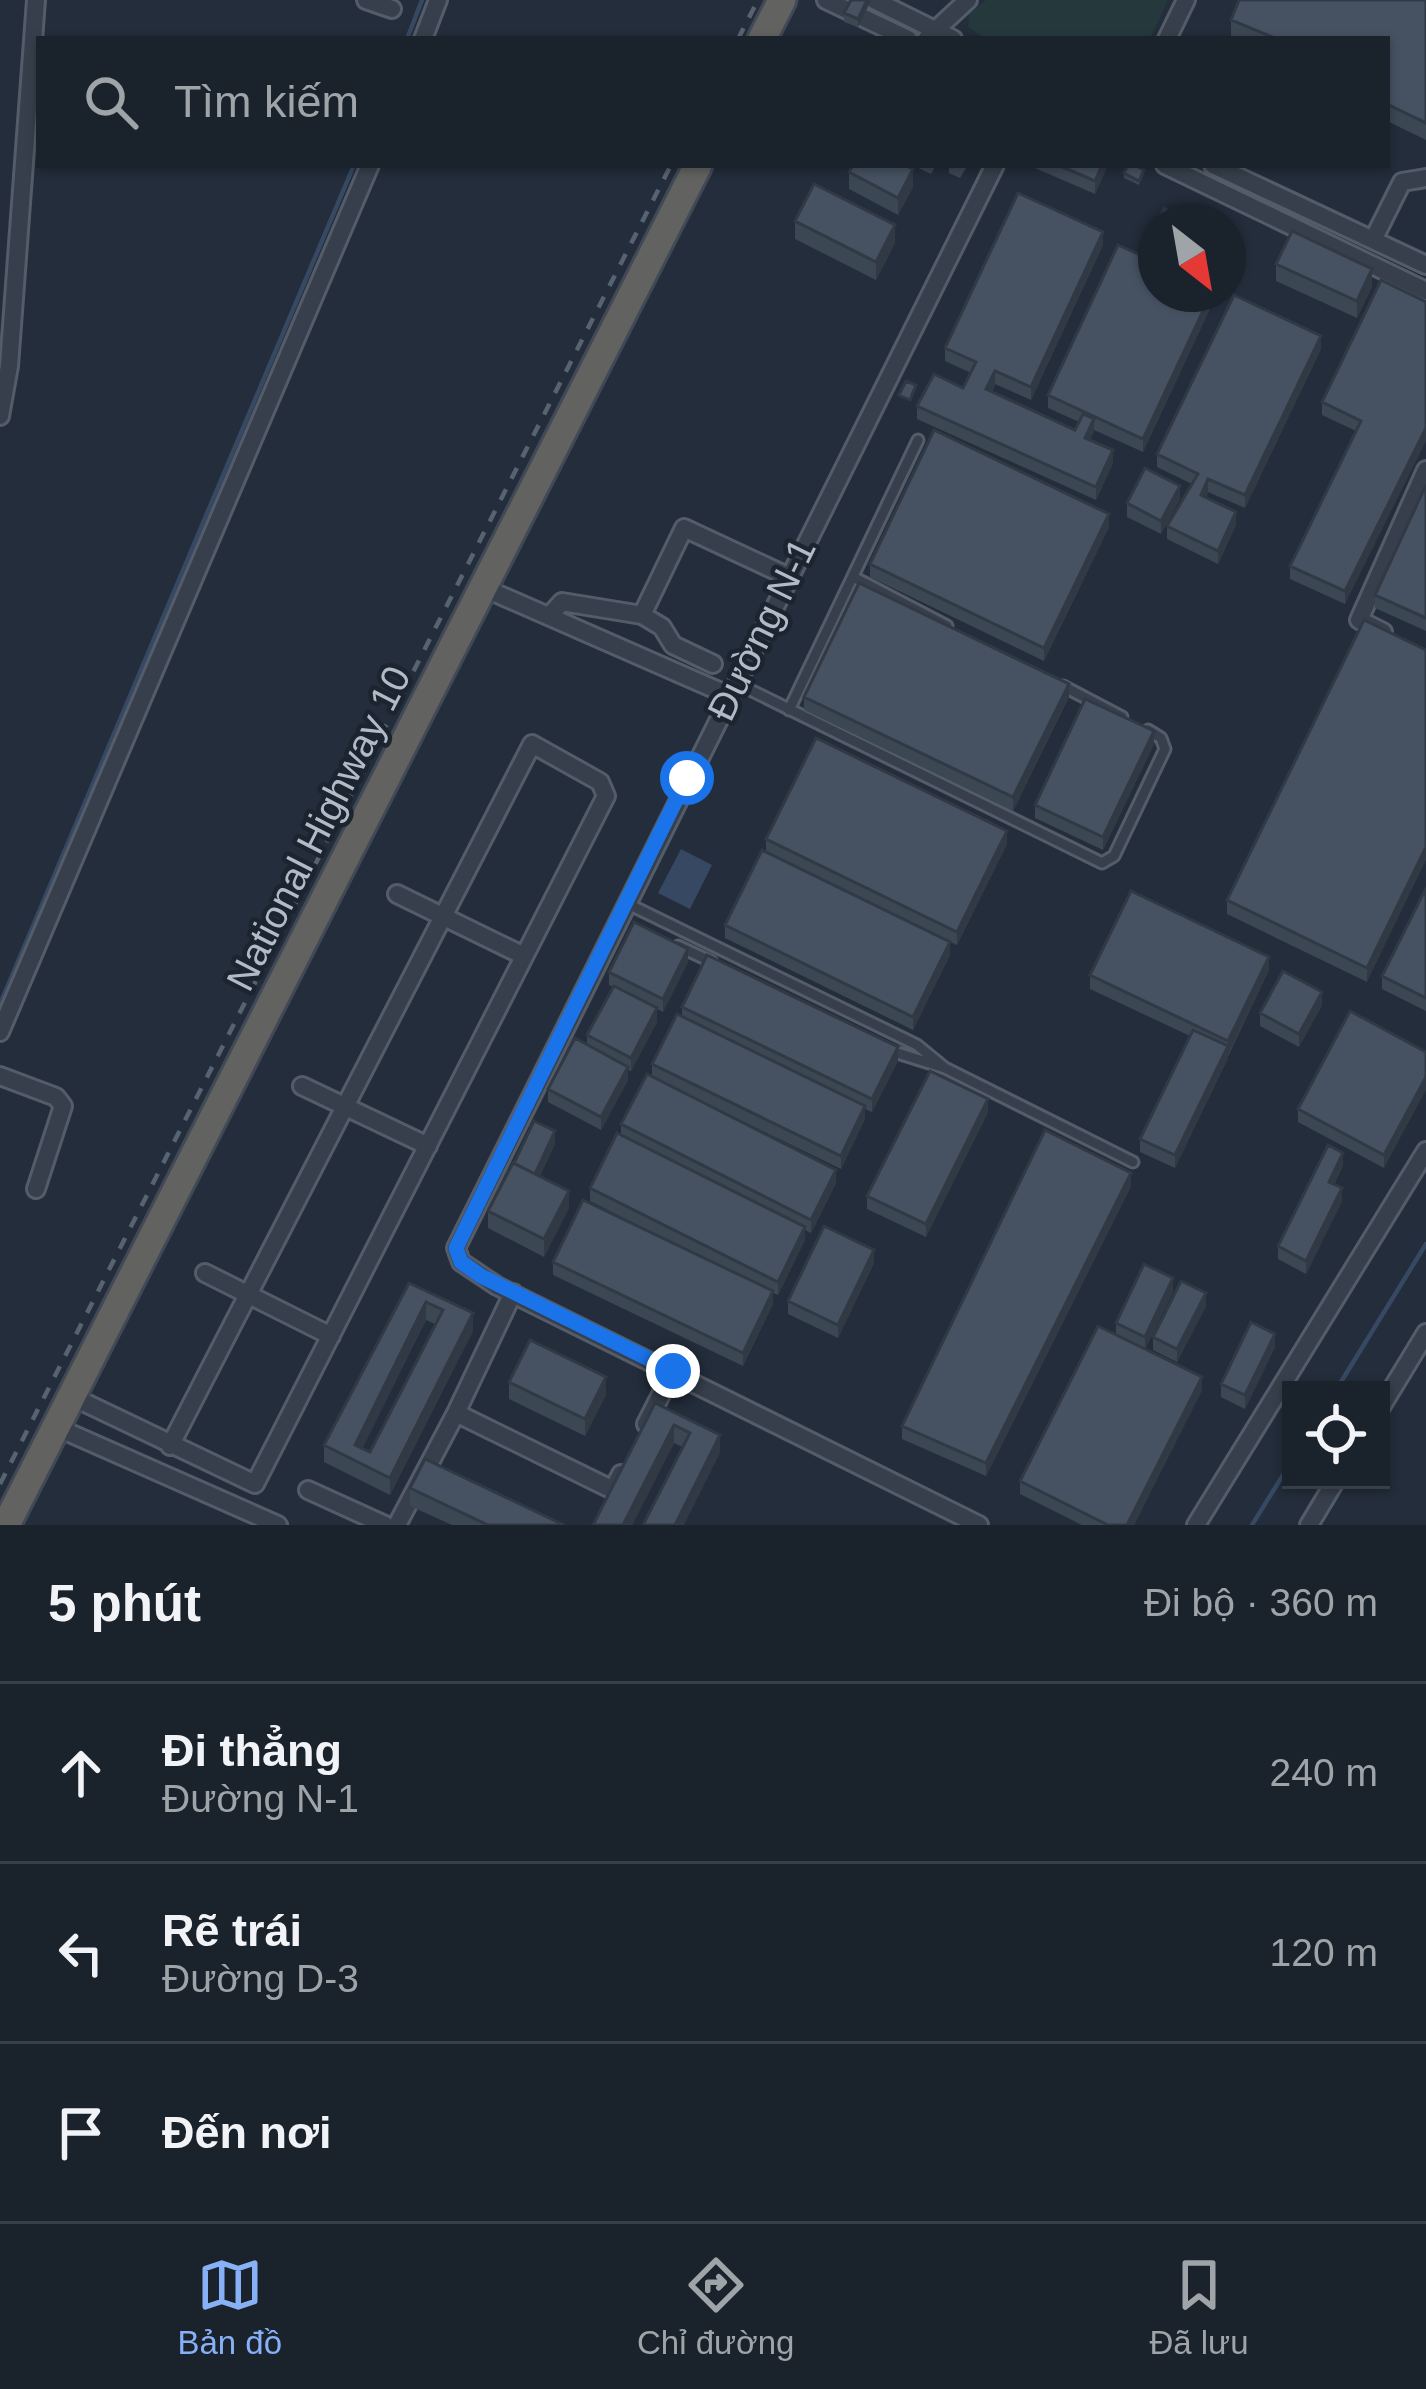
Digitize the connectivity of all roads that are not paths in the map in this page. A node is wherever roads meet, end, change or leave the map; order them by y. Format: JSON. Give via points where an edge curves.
{"nodes":[{"id":1,"x":36,"y":0,"type":"edge"},
{"id":2,"x":366,"y":0,"type":"edge"},
{"id":3,"x":439,"y":0,"type":"edge"},
{"id":4,"x":782,"y":0,"type":"edge"},
{"id":5,"x":826,"y":0,"type":"edge"},
{"id":6,"x":874,"y":0,"type":"edge"},
{"id":7,"x":968,"y":0,"type":"edge"},
{"id":8,"x":1186,"y":0,"type":"edge"},
{"id":9,"x":392,"y":9,"type":"dead end"},
{"id":10,"x":929,"y":34,"type":"edge"},
{"id":11,"x":424,"y":36,"type":"edge"},
{"id":12,"x":764,"y":36,"type":"edge"},
{"id":13,"x":902,"y":36,"type":"edge"},
{"id":14,"x":1168,"y":36,"type":"edge"},
{"id":15,"x":369,"y":168,"type":"edge"},
{"id":16,"x":696,"y":168,"type":"edge"},
{"id":17,"x":993,"y":168,"type":"edge"},
{"id":18,"x":1171,"y":168,"type":"edge"},
{"id":19,"x":1219,"y":168,"type":"edge"},
{"id":20,"x":1426,"y":178,"type":"edge"},
{"id":21,"x":1373,"y":240,"type":"junction"},
{"id":22,"x":1426,"y":265,"type":"edge"},
{"id":23,"x":1426,"y":292,"type":"edge"},
{"id":24,"x":4,"y":362,"type":"edge"},
{"id":25,"x":0,"y":416,"type":"edge"},
{"id":26,"x":918,"y":440,"type":"dead end"},
{"id":27,"x":1426,"y":470,"type":"edge"},
{"id":28,"x":787,"y":577,"type":"junction"},
{"id":29,"x":855,"y":578,"type":"junction"},
{"id":30,"x":484,"y":588,"type":"junction"},
{"id":31,"x":552,"y":613,"type":"junction"},
{"id":32,"x":642,"y":615,"type":"junction"},
{"id":33,"x":961,"y":633,"type":"edge"},
{"id":34,"x":1409,"y":644,"type":"edge"},
{"id":35,"x":713,"y":664,"type":"dead end"},
{"id":36,"x":1045,"y":676,"type":"edge"},
{"id":37,"x":731,"y":688,"type":"junction"},
{"id":38,"x":789,"y":710,"type":"junction"},
{"id":39,"x":397,"y":894,"type":"dead end"},
{"id":40,"x":622,"y":910,"type":"junction"},
{"id":41,"x":443,"y":916,"type":"junction"},
{"id":42,"x":639,"y":926,"type":"edge"},
{"id":43,"x":660,"y":936,"type":"edge"},
{"id":44,"x":524,"y":956,"type":"junction"},
{"id":45,"x":720,"y":967,"type":"edge"},
{"id":46,"x":0,"y":1033,"type":"edge"},
{"id":47,"x":884,"y":1048,"type":"edge"},
{"id":48,"x":945,"y":1069,"type":"junction"},
{"id":49,"x":0,"y":1076,"type":"edge"},
{"id":50,"x":302,"y":1086,"type":"dead end"},
{"id":51,"x":346,"y":1106,"type":"junction"},
{"id":52,"x":428,"y":1146,"type":"junction"},
{"id":53,"x":1426,"y":1151,"type":"edge"},
{"id":54,"x":1133,"y":1162,"type":"dead end"},
{"id":55,"x":36,"y":1189,"type":"dead end"},
{"id":56,"x":205,"y":1273,"type":"dead end"},
{"id":57,"x":513,"y":1293,"type":"junction"},
{"id":58,"x":248,"y":1295,"type":"junction"},
{"id":59,"x":1426,"y":1333,"type":"edge"},
{"id":60,"x":331,"y":1336,"type":"junction"},
{"id":61,"x":673,"y":1371,"type":"junction"},
{"id":62,"x":1390,"y":1392,"type":"edge"},
{"id":63,"x":73,"y":1397,"type":"junction"},
{"id":64,"x":455,"y":1413,"type":"junction"},
{"id":65,"x":56,"y":1427,"type":"junction"},
{"id":66,"x":170,"y":1446,"type":"junction"},
{"id":67,"x":1331,"y":1489,"type":"edge"},
{"id":68,"x":308,"y":1490,"type":"dead end"},
{"id":69,"x":613,"y":1490,"type":"junction"},
{"id":70,"x":604,"y":1508,"type":"edge"},
{"id":71,"x":6,"y":1525,"type":"edge"},
{"id":72,"x":278,"y":1525,"type":"edge"},
{"id":73,"x":385,"y":1525,"type":"edge"},
{"id":74,"x":397,"y":1525,"type":"edge"},
{"id":75,"x":979,"y":1525,"type":"edge"},
{"id":76,"x":1196,"y":1525,"type":"edge"},
{"id":77,"x":1309,"y":1525,"type":"edge"}],
"edges":[{"from":1,"to":24,"type":"street"},
{"from":2,"to":9,"type":"street"},
{"from":3,"to":11,"type":"street"},
{"from":4,"to":12,"type":"highway"},
{"from":5,"to":13,"type":"street"},
{"from":6,"to":10,"type":"street"},
{"from":7,"to":10,"type":"street"},
{"from":8,"to":14,"type":"street"},
{"from":15,"to":46,"type":"street"},
{"from":16,"to":30,"type":"highway","name":"National Highway 10"},
{"from":17,"to":28,"type":"street","name":"Đường N-1"},
{"from":18,"to":23,"type":"street"},
{"from":19,"to":21,"type":"street"},
{"from":20,"to":21,"type":"street","via":[[1402,182]]},
{"from":21,"to":22,"type":"street"},
{"from":24,"to":25,"type":"street"},
{"from":26,"to":29,"type":"lane"},
{"from":27,"to":34,"type":"street","via":[[1359,620]]},
{"from":28,"to":32,"type":"street","via":[[684,528]]},
{"from":28,"to":37,"type":"street","name":"Đường N-1"},
{"from":29,"to":33,"type":"lane"},
{"from":29,"to":38,"type":"lane"},
{"from":30,"to":31,"type":"street"},
{"from":30,"to":63,"type":"highway","name":"National Highway 10"},
{"from":31,"to":32,"type":"street","via":[[562,602]]},
{"from":31,"to":37,"type":"street"},
{"from":32,"to":35,"type":"street","via":[[674,645]]},
{"from":36,"to":38,"type":"lane","via":[[1165,744],[1107,862]]},
{"from":37,"to":38,"type":"lane"},
{"from":37,"to":40,"type":"street","name":"Đường N-1"},
{"from":39,"to":41,"type":"street"},
{"from":40,"to":42,"type":"lane"},
{"from":40,"to":48,"type":"lane","via":[[917,1045]]},
{"from":40,"to":57,"type":"street","name":"Đường N-1","via":[[456,1248],[461,1262]]},
{"from":41,"to":44,"type":"street"},
{"from":41,"to":44,"type":"street","via":[[532,744],[606,792]]},
{"from":41,"to":51,"type":"street"},
{"from":43,"to":45,"type":"lane"},
{"from":44,"to":52,"type":"street"},
{"from":47,"to":48,"type":"lane"},
{"from":48,"to":54,"type":"lane"},
{"from":49,"to":55,"type":"street","via":[[63,1106]]},
{"from":50,"to":51,"type":"street"},
{"from":51,"to":52,"type":"street"},
{"from":51,"to":58,"type":"street"},
{"from":52,"to":60,"type":"street"},
{"from":53,"to":76,"type":"street"},
{"from":56,"to":58,"type":"street"},
{"from":57,"to":61,"type":"street"},
{"from":57,"to":64,"type":"street"},
{"from":58,"to":60,"type":"street"},
{"from":58,"to":66,"type":"street"},
{"from":59,"to":62,"type":"street"},
{"from":60,"to":66,"type":"street","via":[[255,1484]]},
{"from":61,"to":69,"type":"street"},
{"from":61,"to":75,"type":"street"},
{"from":63,"to":65,"type":"highway","name":"National Highway 10"},
{"from":63,"to":66,"type":"street"},
{"from":64,"to":69,"type":"street"},
{"from":64,"to":74,"type":"street"},
{"from":65,"to":71,"type":"highway","name":"National Highway 10"},
{"from":65,"to":72,"type":"street"},
{"from":67,"to":77,"type":"street"},
{"from":68,"to":73,"type":"street"},
{"from":69,"to":70,"type":"street"}]}
